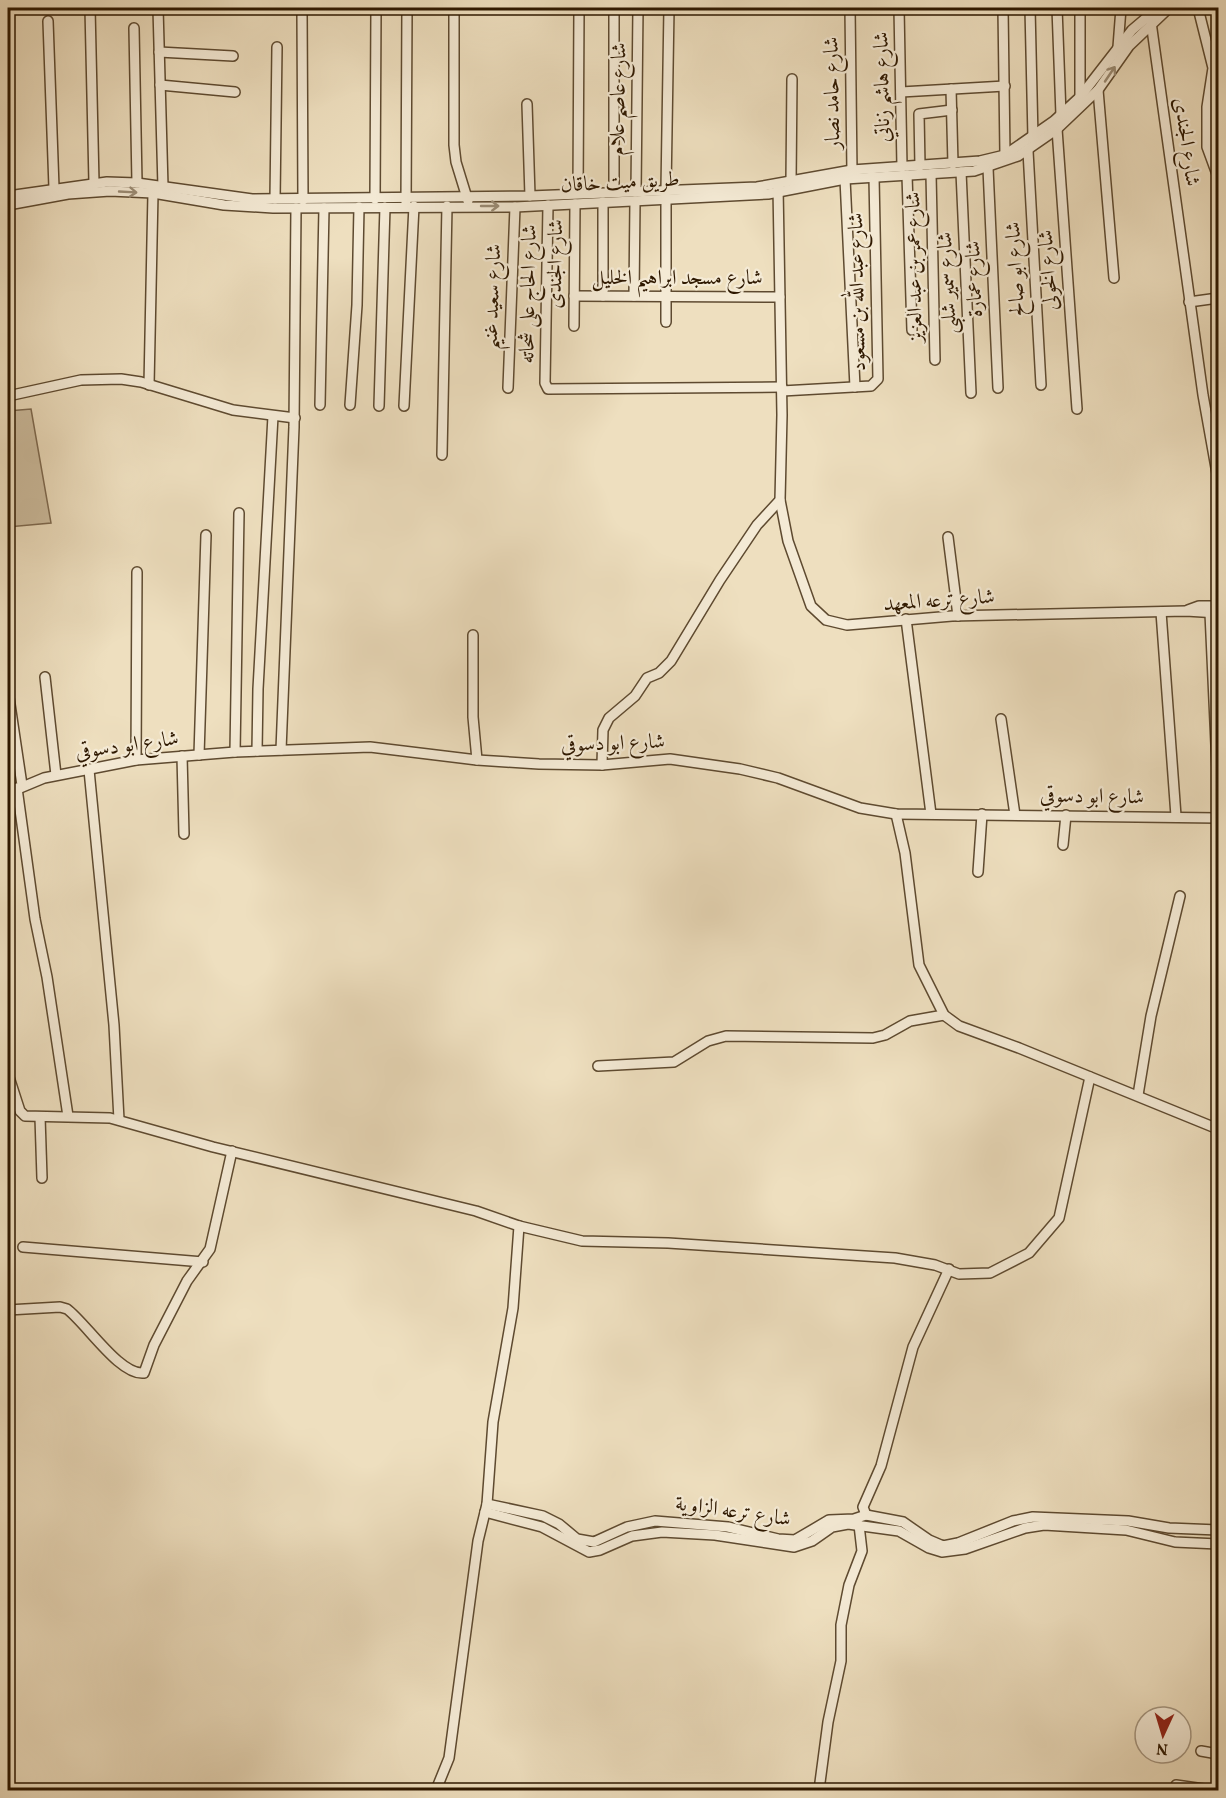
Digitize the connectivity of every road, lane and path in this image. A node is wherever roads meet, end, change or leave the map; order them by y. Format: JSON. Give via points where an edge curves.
{"nodes":[{"id":1,"x":90,"y":8,"type":"edge"},
{"id":2,"x":158,"y":8,"type":"edge"},
{"id":3,"x":376,"y":8,"type":"edge"},
{"id":4,"x":407,"y":8,"type":"edge"},
{"id":5,"x":454,"y":8,"type":"edge"},
{"id":6,"x":579,"y":8,"type":"edge"},
{"id":7,"x":614,"y":8,"type":"edge"},
{"id":8,"x":638,"y":8,"type":"edge"},
{"id":9,"x":669,"y":8,"type":"edge"},
{"id":10,"x":850,"y":8,"type":"edge"},
{"id":11,"x":899,"y":8,"type":"edge"},
{"id":12,"x":1003,"y":8,"type":"edge"},
{"id":13,"x":1030,"y":8,"type":"edge"},
{"id":14,"x":1057,"y":8,"type":"edge"},
{"id":15,"x":1080,"y":8,"type":"edge"},
{"id":16,"x":1121,"y":8,"type":"edge"},
{"id":17,"x":1158,"y":8,"type":"edge"},
{"id":18,"x":1169,"y":8,"type":"edge"},
{"id":19,"x":1198,"y":8,"type":"edge"},
{"id":20,"x":302,"y":11,"type":"dead end"},
{"id":21,"x":1150,"y":15,"type":"edge"},
{"id":22,"x":48,"y":21,"type":"dead end"},
{"id":23,"x":134,"y":28,"type":"dead end"},
{"id":24,"x":277,"y":47,"type":"dead end"},
{"id":25,"x":1118,"y":47,"type":"junction"},
{"id":26,"x":159,"y":52,"type":"junction"},
{"id":27,"x":233,"y":56,"type":"dead end"},
{"id":28,"x":792,"y":79,"type":"dead end"},
{"id":29,"x":160,"y":85,"type":"junction"},
{"id":30,"x":1005,"y":86,"type":"junction"},
{"id":31,"x":951,"y":89,"type":"junction"},
{"id":32,"x":1098,"y":90,"type":"junction"},
{"id":33,"x":235,"y":92,"type":"dead end"},
{"id":34,"x":901,"y":92,"type":"junction"},
{"id":35,"x":1080,"y":97,"type":"junction"},
{"id":36,"x":527,"y":104,"type":"dead end"},
{"id":37,"x":952,"y":110,"type":"junction"},
{"id":38,"x":1061,"y":115,"type":"junction"},
{"id":39,"x":1057,"y":129,"type":"junction"},
{"id":40,"x":1033,"y":138,"type":"junction"},
{"id":41,"x":1028,"y":151,"type":"junction"},
{"id":42,"x":1005,"y":154,"type":"junction"},
{"id":43,"x":953,"y":164,"type":"junction"},
{"id":44,"x":920,"y":166,"type":"junction"},
{"id":45,"x":988,"y":168,"type":"junction"},
{"id":46,"x":905,"y":171,"type":"junction"},
{"id":47,"x":961,"y":172,"type":"junction"},
{"id":48,"x":931,"y":174,"type":"junction"},
{"id":49,"x":849,"y":175,"type":"junction"},
{"id":50,"x":874,"y":177,"type":"junction"},
{"id":51,"x":1218,"y":177,"type":"edge"},
{"id":52,"x":8,"y":181,"type":"edge"},
{"id":53,"x":791,"y":181,"type":"junction"},
{"id":54,"x":94,"y":183,"type":"junction"},
{"id":55,"x":137,"y":183,"type":"junction"},
{"id":56,"x":164,"y":187,"type":"junction"},
{"id":57,"x":54,"y":188,"type":"junction"},
{"id":58,"x":778,"y":188,"type":"junction"},
{"id":59,"x":614,"y":192,"type":"junction"},
{"id":60,"x":578,"y":193,"type":"junction"},
{"id":61,"x":153,"y":194,"type":"junction"},
{"id":62,"x":666,"y":194,"type":"junction"},
{"id":63,"x":8,"y":196,"type":"edge"},
{"id":64,"x":530,"y":196,"type":"junction"},
{"id":65,"x":635,"y":196,"type":"junction"},
{"id":66,"x":275,"y":199,"type":"junction"},
{"id":67,"x":375,"y":199,"type":"junction"},
{"id":68,"x":468,"y":202,"type":"junction"},
{"id":69,"x":603,"y":202,"type":"junction"},
{"id":70,"x":299,"y":204,"type":"junction"},
{"id":71,"x":409,"y":204,"type":"junction"},
{"id":72,"x":575,"y":204,"type":"junction"},
{"id":73,"x":8,"y":205,"type":"edge"},
{"id":74,"x":548,"y":205,"type":"junction"},
{"id":75,"x":447,"y":206,"type":"junction"},
{"id":76,"x":359,"y":207,"type":"junction"},
{"id":77,"x":385,"y":207,"type":"junction"},
{"id":78,"x":514,"y":207,"type":"junction"},
{"id":79,"x":324,"y":208,"type":"junction"},
{"id":80,"x":1114,"y":278,"type":"dead end"},
{"id":81,"x":574,"y":296,"type":"junction"},
{"id":82,"x":603,"y":296,"type":"junction"},
{"id":83,"x":634,"y":296,"type":"junction"},
{"id":84,"x":666,"y":296,"type":"junction"},
{"id":85,"x":780,"y":297,"type":"junction"},
{"id":86,"x":1218,"y":298,"type":"edge"},
{"id":87,"x":1190,"y":302,"type":"junction"},
{"id":88,"x":666,"y":322,"type":"dead end"},
{"id":89,"x":574,"y":326,"type":"dead end"},
{"id":90,"x":912,"y":330,"type":"dead end"},
{"id":91,"x":935,"y":360,"type":"dead end"},
{"id":92,"x":545,"y":383,"type":"joint"},
{"id":93,"x":149,"y":385,"type":"junction"},
{"id":94,"x":1041,"y":385,"type":"dead end"},
{"id":95,"x":855,"y":387,"type":"junction"},
{"id":96,"x":508,"y":388,"type":"dead end"},
{"id":97,"x":998,"y":388,"type":"dead end"},
{"id":98,"x":782,"y":389,"type":"junction"},
{"id":99,"x":971,"y":393,"type":"dead end"},
{"id":100,"x":8,"y":396,"type":"edge"},
{"id":101,"x":320,"y":405,"type":"dead end"},
{"id":102,"x":350,"y":405,"type":"dead end"},
{"id":103,"x":379,"y":406,"type":"dead end"},
{"id":104,"x":404,"y":406,"type":"dead end"},
{"id":105,"x":1077,"y":409,"type":"dead end"},
{"id":106,"x":273,"y":416,"type":"junction"},
{"id":107,"x":295,"y":418,"type":"junction"},
{"id":108,"x":442,"y":455,"type":"dead end"},
{"id":109,"x":1218,"y":479,"type":"edge"},
{"id":110,"x":780,"y":500,"type":"junction"},
{"id":111,"x":238,"y":513,"type":"dead end"},
{"id":112,"x":206,"y":535,"type":"dead end"},
{"id":113,"x":948,"y":537,"type":"dead end"},
{"id":114,"x":137,"y":572,"type":"dead end"},
{"id":115,"x":1218,"y":606,"type":"edge"},
{"id":116,"x":1186,"y":611,"type":"junction"},
{"id":117,"x":1161,"y":612,"type":"junction"},
{"id":118,"x":1214,"y":613,"type":"edge"},
{"id":119,"x":958,"y":616,"type":"junction"},
{"id":120,"x":906,"y":619,"type":"junction"},
{"id":121,"x":473,"y":635,"type":"dead end"},
{"id":122,"x":45,"y":677,"type":"dead end"},
{"id":123,"x":8,"y":691,"type":"edge"},
{"id":124,"x":1001,"y":719,"type":"dead end"},
{"id":125,"x":281,"y":750,"type":"junction"},
{"id":126,"x":257,"y":751,"type":"junction"},
{"id":127,"x":235,"y":752,"type":"junction"},
{"id":128,"x":199,"y":755,"type":"junction"},
{"id":129,"x":182,"y":756,"type":"junction"},
{"id":130,"x":136,"y":760,"type":"junction"},
{"id":131,"x":477,"y":760,"type":"junction"},
{"id":132,"x":602,"y":765,"type":"junction"},
{"id":133,"x":89,"y":770,"type":"junction"},
{"id":134,"x":56,"y":775,"type":"junction"},
{"id":135,"x":20,"y":787,"type":"junction"},
{"id":136,"x":1218,"y":789,"type":"edge"},
{"id":137,"x":8,"y":793,"type":"edge"},
{"id":138,"x":896,"y":814,"type":"junction"},
{"id":139,"x":931,"y":814,"type":"junction"},
{"id":140,"x":982,"y":814,"type":"junction"},
{"id":141,"x":1015,"y":815,"type":"junction"},
{"id":142,"x":1066,"y":815,"type":"junction"},
{"id":143,"x":1176,"y":816,"type":"junction"},
{"id":144,"x":1218,"y":818,"type":"edge"},
{"id":145,"x":184,"y":834,"type":"dead end"},
{"id":146,"x":1063,"y":845,"type":"dead end"},
{"id":147,"x":978,"y":872,"type":"dead end"},
{"id":148,"x":1180,"y":896,"type":"dead end"},
{"id":149,"x":944,"y":1015,"type":"junction"},
{"id":150,"x":598,"y":1066,"type":"dead end"},
{"id":151,"x":8,"y":1074,"type":"edge"},
{"id":152,"x":1090,"y":1077,"type":"junction"},
{"id":153,"x":1138,"y":1095,"type":"junction"},
{"id":154,"x":68,"y":1116,"type":"junction"},
{"id":155,"x":40,"y":1117,"type":"junction"},
{"id":156,"x":119,"y":1120,"type":"junction"},
{"id":157,"x":1218,"y":1129,"type":"edge"},
{"id":158,"x":232,"y":1150,"type":"junction"},
{"id":159,"x":42,"y":1178,"type":"dead end"},
{"id":160,"x":519,"y":1226,"type":"junction"},
{"id":161,"x":23,"y":1247,"type":"dead end"},
{"id":162,"x":203,"y":1262,"type":"junction"},
{"id":163,"x":949,"y":1269,"type":"junction"},
{"id":164,"x":8,"y":1310,"type":"edge"},
{"id":165,"x":486,"y":1508,"type":"junction"},
{"id":166,"x":866,"y":1515,"type":"junction"},
{"id":167,"x":859,"y":1525,"type":"junction"},
{"id":168,"x":1218,"y":1530,"type":"edge"},
{"id":169,"x":1218,"y":1544,"type":"edge"},
{"id":170,"x":1201,"y":1751,"type":"dead end"},
{"id":171,"x":1218,"y":1754,"type":"edge"},
{"id":172,"x":1176,"y":1785,"type":"dead end"},
{"id":173,"x":436,"y":1791,"type":"edge"},
{"id":174,"x":819,"y":1791,"type":"edge"},
{"id":175,"x":1211,"y":1791,"type":"edge"}],
"edges":[{"from":1,"to":54,"type":"street"},
{"from":2,"to":26,"type":"street"},
{"from":3,"to":67,"type":"street"},
{"from":4,"to":71,"type":"street"},
{"from":5,"to":68,"type":"street","via":[[454,145]]},
{"from":6,"to":60,"type":"street"},
{"from":7,"to":59,"type":"street"},
{"from":8,"to":65,"type":"street","name":"شارع عاصم علام"},
{"from":9,"to":62,"type":"street"},
{"from":10,"to":49,"type":"street","name":"شارع حامد نصار"},
{"from":11,"to":34,"type":"street","name":"شارع هاشم زناتي"},
{"from":12,"to":30,"type":"street"},
{"from":13,"to":40,"type":"street"},
{"from":14,"to":38,"type":"street"},
{"from":15,"to":35,"type":"street"},
{"from":16,"to":25,"type":"street"},
{"from":17,"to":21,"type":"street","name":"طريق ميت خاقان"},
{"from":18,"to":21,"type":"street","name":"طريق ميت خاقان"},
{"from":19,"to":51,"type":"street","via":[[1213,68],[1207,106],[1207,147]]},
{"from":20,"to":70,"type":"street"},
{"from":21,"to":25,"type":"street","name":"طريق ميت خاقان"},
{"from":32,"to":21,"type":"street","name":"طريق ميت خاقان","one_way":true},
{"from":21,"to":87,"type":"street","name":"شارع الجندى"},
{"from":22,"to":57,"type":"street"},
{"from":23,"to":55,"type":"street"},
{"from":24,"to":66,"type":"street"},
{"from":25,"to":35,"type":"street","name":"طريق ميت خاقان"},
{"from":26,"to":27,"type":"street"},
{"from":26,"to":29,"type":"street"},
{"from":28,"to":53,"type":"street"},
{"from":29,"to":33,"type":"street"},
{"from":29,"to":56,"type":"street"},
{"from":30,"to":31,"type":"street"},
{"from":30,"to":42,"type":"street"},
{"from":31,"to":34,"type":"street"},
{"from":31,"to":37,"type":"street"},
{"from":32,"to":39,"type":"street","name":"طريق ميت خاقان"},
{"from":32,"to":80,"type":"street"},
{"from":34,"to":46,"type":"street","name":"شارع هاشم زناتي"},
{"from":35,"to":38,"type":"street","name":"طريق ميت خاقان"},
{"from":36,"to":64,"type":"street"},
{"from":37,"to":43,"type":"street"},
{"from":37,"to":44,"type":"street","via":[[919,114]]},
{"from":38,"to":40,"type":"street","name":"طريق ميت خاقان"},
{"from":39,"to":41,"type":"street","name":"طريق ميت خاقان"},
{"from":39,"to":105,"type":"street","name":"شارع الخولى"},
{"from":40,"to":42,"type":"street","name":"طريق ميت خاقان"},
{"from":41,"to":45,"type":"street","name":"طريق ميت خاقان"},
{"from":41,"to":94,"type":"street","name":"شارع ابو صالح"},
{"from":42,"to":43,"type":"street","name":"طريق ميت خاقان"},
{"from":43,"to":44,"type":"street","name":"طريق ميت خاقان"},
{"from":44,"to":46,"type":"street","name":"طريق ميت خاقان"},
{"from":45,"to":47,"type":"street","name":"طريق ميت خاقان"},
{"from":45,"to":97,"type":"street","name":"شارع عمارة"},
{"from":46,"to":48,"type":"street","name":"طريق ميت خاقان"},
{"from":46,"to":49,"type":"street","name":"طريق ميت خاقان"},
{"from":46,"to":50,"type":"street","name":"طريق ميت خاقان"},
{"from":46,"to":90,"type":"street","name":"شارع هاشم زناتي"},
{"from":47,"to":48,"type":"street","name":"طريق ميت خاقان"},
{"from":47,"to":99,"type":"street","name":"شارع سمير شلبى"},
{"from":48,"to":91,"type":"street","name":"شارع عمر بن عبد العزيز"},
{"from":49,"to":50,"type":"street","name":"طريق ميت خاقان"},
{"from":49,"to":53,"type":"street","name":"طريق ميت خاقان"},
{"from":49,"to":58,"type":"street","name":"طريق ميت خاقان"},
{"from":49,"to":95,"type":"street","name":"شارع حامد نصار"},
{"from":50,"to":95,"type":"street","name":"شارع عبد الله بن مسعود","via":[[880,375],[871,386]]},
{"from":52,"to":63,"type":"street"},
{"from":53,"to":58,"type":"street","name":"طريق ميت خاقان"},
{"from":54,"to":55,"type":"street","name":"طريق ميت خاقان"},
{"from":54,"to":57,"type":"street","name":"طريق ميت خاقان"},
{"from":55,"to":56,"type":"street","name":"طريق ميت خاقان"},
{"from":56,"to":66,"type":"street","name":"طريق ميت خاقان"},
{"from":57,"to":63,"type":"street","name":"طريق ميت خاقان"},
{"from":58,"to":62,"type":"street","name":"طريق ميت خاقان"},
{"from":58,"to":85,"type":"street","name":"شارع ترعه المعهد"},
{"from":59,"to":60,"type":"street","name":"طريق ميت خاقان"},
{"from":59,"to":65,"type":"street","name":"طريق ميت خاقان"},
{"from":60,"to":64,"type":"street","name":"طريق ميت خاقان"},
{"from":61,"to":70,"type":"street","name":"طريق ميت خاقان","via":[[224,205]]},
{"from":73,"to":61,"type":"street","name":"طريق ميت خاقان","one_way":true,"via":[[88,192]]},
{"from":61,"to":93,"type":"street"},
{"from":62,"to":65,"type":"street","name":"طريق ميت خاقان"},
{"from":62,"to":84,"type":"street"},
{"from":64,"to":68,"type":"street","name":"طريق ميت خاقان"},
{"from":65,"to":69,"type":"street","name":"طريق ميت خاقان"},
{"from":65,"to":83,"type":"street","name":"شارع عاصم علام"},
{"from":66,"to":70,"type":"street","name":"طريق ميت خاقان"},
{"from":67,"to":70,"type":"street","name":"طريق ميت خاقان"},
{"from":67,"to":71,"type":"street","name":"طريق ميت خاقان"},
{"from":68,"to":71,"type":"street","name":"طريق ميت خاقان"},
{"from":68,"to":75,"type":"street","name":"طريق ميت خاقان"},
{"from":68,"to":78,"type":"street","name":"طريق ميت خاقان","one_way":true},
{"from":69,"to":72,"type":"street","name":"طريق ميت خاقان"},
{"from":69,"to":82,"type":"street"},
{"from":70,"to":79,"type":"street","name":"طريق ميت خاقان"},
{"from":70,"to":107,"type":"street"},
{"from":71,"to":75,"type":"street","name":"طريق ميت خاقان"},
{"from":71,"to":77,"type":"street","name":"طريق ميت خاقان"},
{"from":71,"to":104,"type":"street"},
{"from":72,"to":74,"type":"street","name":"طريق ميت خاقان"},
{"from":72,"to":81,"type":"street","name":"شارع الجندى"},
{"from":74,"to":78,"type":"street","name":"طريق ميت خاقان"},
{"from":74,"to":92,"type":"street","name":"شارع الحاج على شحاته"},
{"from":75,"to":108,"type":"street"},
{"from":76,"to":77,"type":"street","name":"طريق ميت خاقان"},
{"from":76,"to":79,"type":"street","name":"طريق ميت خاقان"},
{"from":76,"to":102,"type":"street"},
{"from":77,"to":103,"type":"street"},
{"from":78,"to":96,"type":"street","name":"شارع سعيد غنيم"},
{"from":79,"to":101,"type":"street"},
{"from":81,"to":82,"type":"street","name":"شارع مسجد ابراهيم الخليل"},
{"from":81,"to":89,"type":"street","name":"شارع الجندى"},
{"from":82,"to":83,"type":"street","name":"شارع مسجد ابراهيم الخليل"},
{"from":83,"to":84,"type":"street","name":"شارع مسجد ابراهيم الخليل"},
{"from":84,"to":85,"type":"street","name":"شارع مسجد ابراهيم الخليل"},
{"from":84,"to":88,"type":"street"},
{"from":85,"to":98,"type":"street","name":"شارع ترعه المعهد"},
{"from":86,"to":87,"type":"street"},
{"from":87,"to":109,"type":"street","name":"شارع الجندى"},
{"from":92,"to":98,"type":"street","name":"شارع عبد الله بن مسعود","via":[[550,390]]},
{"from":93,"to":100,"type":"street","via":[[133,380],[92,379]]},
{"from":93,"to":106,"type":"street","via":[[234,410]]},
{"from":95,"to":98,"type":"street","name":"شارع عبد الله بن مسعود"},
{"from":98,"to":110,"type":"street","name":"شارع ترعه المعهد"},
{"from":106,"to":107,"type":"street"},
{"from":106,"to":126,"type":"street"},
{"from":107,"to":125,"type":"street"},
{"from":110,"to":120,"type":"street","name":"شارع ترعه المعهد","via":[[788,541],[817,614],[847,625]]},
{"from":110,"to":132,"type":"street","via":[[757,525],[720,580],[680,650],[609,718],[603,730]]},
{"from":111,"to":127,"type":"street"},
{"from":112,"to":128,"type":"street"},
{"from":113,"to":119,"type":"street"},
{"from":114,"to":130,"type":"street"},
{"from":115,"to":116,"type":"street","name":"شارع ترعه المعهد"},
{"from":116,"to":117,"type":"street","name":"شارع ترعه المعهد"},
{"from":116,"to":118,"type":"street","name":"شارع ترعه المعهد"},
{"from":117,"to":119,"type":"street","name":"شارع ترعه المعهد"},
{"from":117,"to":143,"type":"street"},
{"from":118,"to":136,"type":"street"},
{"from":119,"to":120,"type":"street","name":"شارع ترعه المعهد"},
{"from":120,"to":139,"type":"street"},
{"from":121,"to":131,"type":"street"},
{"from":122,"to":134,"type":"street"},
{"from":123,"to":135,"type":"street"},
{"from":124,"to":141,"type":"street"},
{"from":125,"to":126,"type":"street","name":"شارع ابو دسوقي"},
{"from":125,"to":131,"type":"street","name":"شارع ابو دسوقي","via":[[370,747]]},
{"from":126,"to":127,"type":"street","name":"شارع ابو دسوقي"},
{"from":127,"to":128,"type":"street","name":"شارع ابو دسوقي"},
{"from":128,"to":129,"type":"street","name":"شارع ابو دسوقي"},
{"from":129,"to":130,"type":"street","name":"شارع ابو دسوقي"},
{"from":129,"to":145,"type":"street"},
{"from":130,"to":133,"type":"street","name":"شارع ابو دسوقي"},
{"from":131,"to":132,"type":"street","name":"شارع ابو دسوقي"},
{"from":132,"to":138,"type":"street","name":"شارع ابو دسوقي","via":[[670,759],[740,769],[778,778],[860,808]]},
{"from":133,"to":134,"type":"street","name":"شارع ابو دسوقي"},
{"from":133,"to":156,"type":"street","via":[[114,1025]]},
{"from":134,"to":135,"type":"street","name":"شارع ابو دسوقي"},
{"from":135,"to":137,"type":"street","name":"شارع ابو دسوقي"},
{"from":135,"to":154,"type":"street"},
{"from":138,"to":139,"type":"street","name":"شارع ابو دسوقي"},
{"from":138,"to":149,"type":"street","via":[[905,853],[919,965]]},
{"from":139,"to":140,"type":"street","name":"شارع ابو دسوقي"},
{"from":140,"to":141,"type":"street","name":"شارع ابو دسوقي"},
{"from":140,"to":147,"type":"street"},
{"from":141,"to":142,"type":"street","name":"شارع ابو دسوقي"},
{"from":142,"to":143,"type":"street","name":"شارع ابو دسوقي"},
{"from":142,"to":146,"type":"street"},
{"from":143,"to":144,"type":"street","name":"شارع ابو دسوقي"},
{"from":148,"to":153,"type":"street","via":[[1151,1016]]},
{"from":149,"to":150,"type":"street","via":[[910,1021],[873,1038],[726,1036],[708,1041],[674,1062]]},
{"from":149,"to":152,"type":"street","via":[[959,1026]]},
{"from":151,"to":155,"type":"street","via":[[21,1113]]},
{"from":152,"to":153,"type":"street"},
{"from":152,"to":163,"type":"street","via":[[1066,1196],[1059,1218],[1047,1235],[1029,1254],[990,1273],[959,1274]]},
{"from":153,"to":157,"type":"street"},
{"from":154,"to":155,"type":"street"},
{"from":154,"to":156,"type":"street"},
{"from":155,"to":159,"type":"street"},
{"from":156,"to":158,"type":"street"},
{"from":158,"to":160,"type":"street","via":[[476,1211]]},
{"from":158,"to":162,"type":"street","via":[[210,1249]]},
{"from":160,"to":163,"type":"street","via":[[582,1241],[895,1258]]},
{"from":160,"to":165,"type":"street","via":[[513,1308],[494,1422]]},
{"from":161,"to":162,"type":"street"},
{"from":162,"to":164,"type":"street","via":[[187,1281],[143,1374],[126,1368],[68,1309]]},
{"from":163,"to":166,"type":"street","via":[[913,1347],[881,1466],[863,1507]]},
{"from":165,"to":166,"type":"street","name":"شارع ترعه الزاوية","via":[[543,1516],[577,1539],[594,1542],[627,1527],[655,1521],[717,1525],[795,1540],[829,1520]]},
{"from":165,"to":167,"type":"street","name":"شارع ترعه الزاوية","via":[[542,1527],[589,1552],[632,1536],[662,1532],[715,1535],[794,1547],[837,1526]]},
{"from":165,"to":173,"type":"street","via":[[449,1758]]},
{"from":166,"to":168,"type":"street","name":"شارع ترعه الزاوية","via":[[903,1522],[943,1545],[958,1544],[1013,1521],[1033,1517]]},
{"from":167,"to":169,"type":"street","name":"شارع ترعه الزاوية","via":[[899,1531],[942,1552],[965,1550],[1044,1525],[1126,1530],[1175,1542]]},
{"from":167,"to":174,"type":"street","via":[[862,1551],[843,1615],[840,1672],[828,1722]]},
{"from":170,"to":171,"type":"street"},
{"from":172,"to":175,"type":"street"}]}
